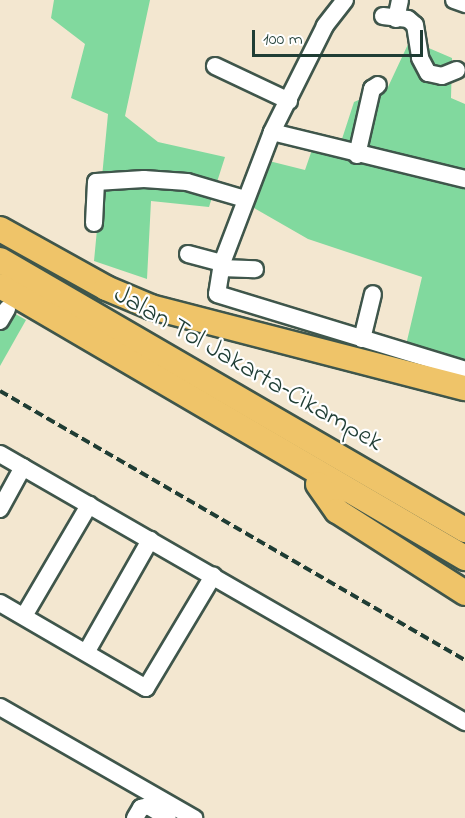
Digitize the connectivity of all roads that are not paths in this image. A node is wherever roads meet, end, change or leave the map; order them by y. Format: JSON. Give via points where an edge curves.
{"nodes":[{"id":1,"x":345,"y":0,"type":"edge"},
{"id":2,"x":400,"y":0,"type":"edge"},
{"id":3,"x":454,"y":0,"type":"edge"},
{"id":4,"x":465,"y":4,"type":"edge"},
{"id":5,"x":215,"y":66,"type":"dead end"},
{"id":6,"x":462,"y":67,"type":"edge"},
{"id":7,"x":378,"y":85,"type":"dead end"},
{"id":8,"x":289,"y":100,"type":"junction"},
{"id":9,"x":272,"y":132,"type":"junction"},
{"id":10,"x":357,"y":155,"type":"junction"},
{"id":11,"x":465,"y":179,"type":"edge"},
{"id":12,"x":245,"y":199,"type":"junction"},
{"id":13,"x":94,"y":223,"type":"dead end"},
{"id":14,"x":0,"y":229,"type":"edge"},
{"id":15,"x":188,"y":254,"type":"dead end"},
{"id":16,"x":0,"y":260,"type":"edge"},
{"id":17,"x":222,"y":266,"type":"junction"},
{"id":18,"x":255,"y":269,"type":"dead end"},
{"id":19,"x":0,"y":274,"type":"edge"},
{"id":20,"x":0,"y":286,"type":"edge"},
{"id":21,"x":374,"y":294,"type":"dead end"},
{"id":22,"x":2,"y":312,"type":"edge"},
{"id":23,"x":362,"y":339,"type":"junction"},
{"id":24,"x":465,"y":370,"type":"edge"},
{"id":25,"x":465,"y":388,"type":"edge"},
{"id":26,"x":0,"y":454,"type":"edge"},
{"id":27,"x":23,"y":467,"type":"junction"},
{"id":28,"x":318,"y":484,"type":"junction"},
{"id":29,"x":89,"y":505,"type":"junction"},
{"id":30,"x":0,"y":509,"type":"edge"},
{"id":31,"x":465,"y":530,"type":"edge"},
{"id":32,"x":465,"y":539,"type":"edge"},
{"id":33,"x":150,"y":540,"type":"junction"},
{"id":34,"x":465,"y":558,"type":"edge"},
{"id":35,"x":465,"y":569,"type":"edge"},
{"id":36,"x":213,"y":576,"type":"junction"},
{"id":37,"x":465,"y":593,"type":"edge"},
{"id":38,"x":0,"y":603,"type":"edge"},
{"id":39,"x":24,"y":616,"type":"junction"},
{"id":40,"x":87,"y":651,"type":"junction"},
{"id":41,"x":0,"y":707,"type":"edge"},
{"id":42,"x":465,"y":722,"type":"edge"},
{"id":43,"x":135,"y":818,"type":"edge"},
{"id":44,"x":168,"y":818,"type":"edge"},
{"id":45,"x":194,"y":818,"type":"edge"}],
"edges":[{"from":1,"to":8,"type":"street","via":[[326,26]]},
{"from":2,"to":6,"type":"street","via":[[390,17],[408,19],[415,25],[420,58],[428,73],[442,76]]},
{"from":3,"to":4,"type":"street"},
{"from":5,"to":8,"type":"street"},
{"from":7,"to":10,"type":"street","via":[[372,89]]},
{"from":8,"to":9,"type":"street"},
{"from":9,"to":10,"type":"street"},
{"from":9,"to":12,"type":"street"},
{"from":10,"to":11,"type":"street"},
{"from":12,"to":13,"type":"street","via":[[187,182],[96,182]]},
{"from":12,"to":17,"type":"street"},
{"from":14,"to":25,"type":"highway","via":[[106,288],[151,307]]},
{"from":15,"to":17,"type":"street"},
{"from":16,"to":31,"type":"highway","name":"Jalan Tol Jakarta–Cikampek"},
{"from":17,"to":18,"type":"street"},
{"from":17,"to":23,"type":"street","via":[[215,290],[220,297]]},
{"from":19,"to":32,"type":"highway"},
{"from":20,"to":34,"type":"highway"},
{"from":21,"to":23,"type":"street"},
{"from":22,"to":28,"type":"highway"},
{"from":23,"to":24,"type":"street"},
{"from":26,"to":27,"type":"street"},
{"from":27,"to":29,"type":"street"},
{"from":27,"to":30,"type":"street"},
{"from":28,"to":35,"type":"highway"},
{"from":28,"to":37,"type":"highway","via":[[337,511]]},
{"from":29,"to":33,"type":"street"},
{"from":29,"to":39,"type":"street"},
{"from":33,"to":36,"type":"street"},
{"from":33,"to":40,"type":"street"},
{"from":36,"to":40,"type":"street","via":[[146,688]]},
{"from":36,"to":42,"type":"street"},
{"from":38,"to":39,"type":"street"},
{"from":39,"to":40,"type":"street"},
{"from":41,"to":45,"type":"street"},
{"from":43,"to":44,"type":"street","via":[[147,806]]}]}
